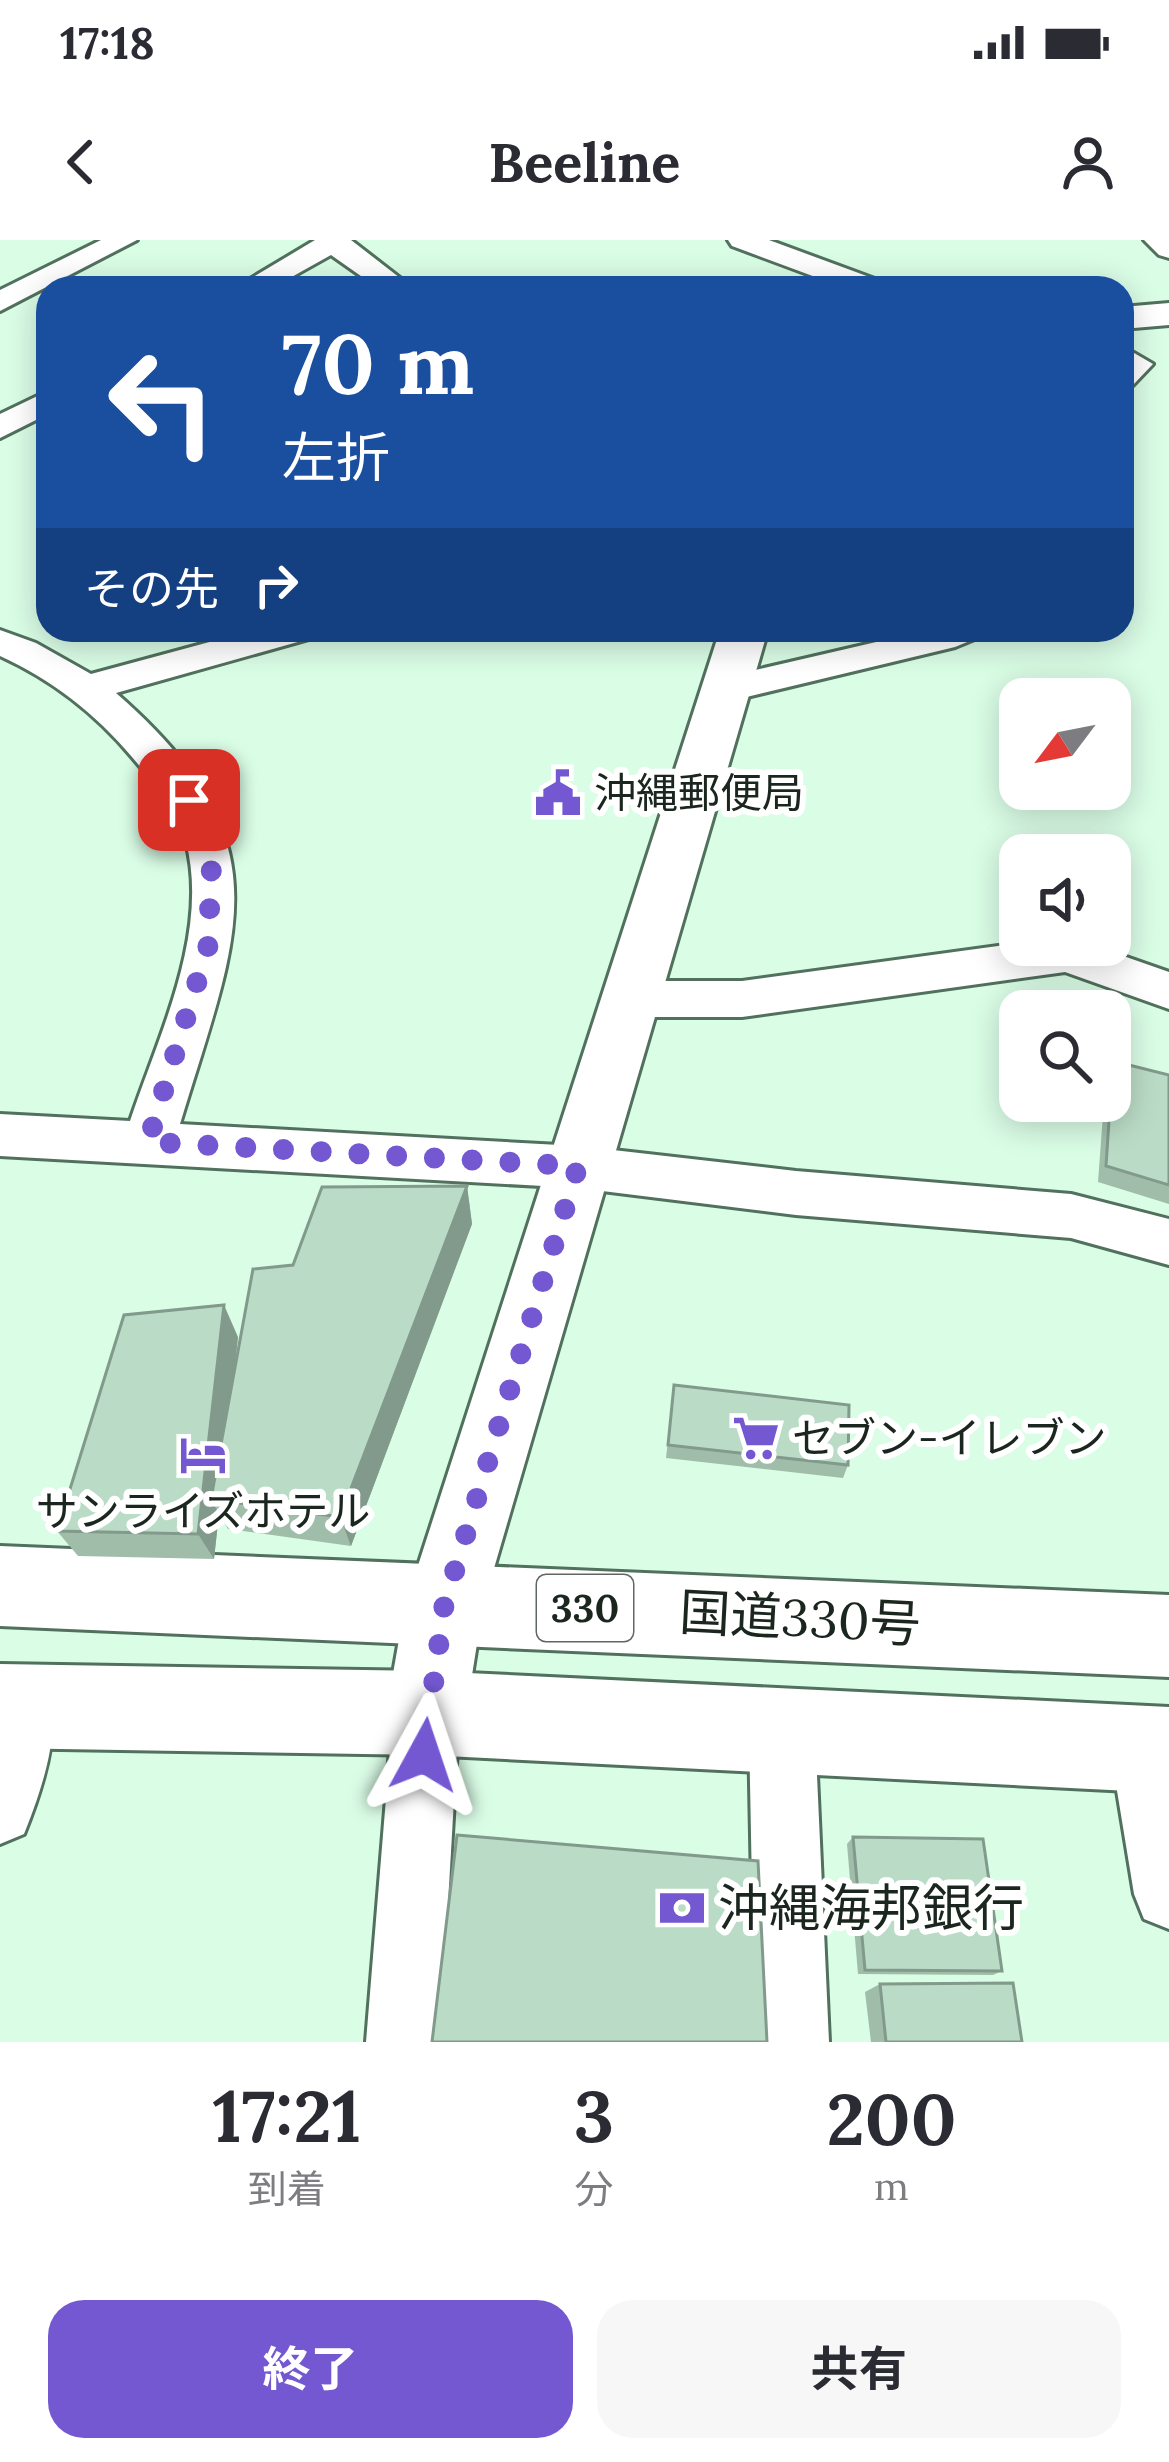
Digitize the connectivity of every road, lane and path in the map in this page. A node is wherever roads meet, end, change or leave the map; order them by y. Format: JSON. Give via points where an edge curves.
{"nodes":[{"id":1,"x":123,"y":240,"type":"edge"},
{"id":2,"x":333,"y":240,"type":"edge"},
{"id":3,"x":742,"y":240,"type":"edge"},
{"id":4,"x":1158,"y":240,"type":"edge"},
{"id":5,"x":1169,"y":249,"type":"edge"},
{"id":6,"x":52,"y":276,"type":"edge"},
{"id":7,"x":271,"y":276,"type":"edge"},
{"id":8,"x":382,"y":276,"type":"edge"},
{"id":9,"x":840,"y":276,"type":"edge"},
{"id":10,"x":36,"y":284,"type":"edge"},
{"id":11,"x":0,"y":302,"type":"edge"},
{"id":12,"x":1169,"y":314,"type":"edge"},
{"id":13,"x":1134,"y":317,"type":"edge"},
{"id":14,"x":36,"y":408,"type":"edge"},
{"id":15,"x":0,"y":428,"type":"edge"},
{"id":16,"x":0,"y":642,"type":"edge"},
{"id":17,"x":254,"y":642,"type":"edge"},
{"id":18,"x":919,"y":642,"type":"edge"},
{"id":19,"x":735,"y":659,"type":"edge"},
{"id":20,"x":87,"y":688,"type":"junction"},
{"id":21,"x":1169,"y":991,"type":"edge"},
{"id":22,"x":630,"y":999,"type":"junction"},
{"id":23,"x":0,"y":1135,"type":"edge"},
{"id":24,"x":148,"y":1142,"type":"junction"},
{"id":25,"x":578,"y":1166,"type":"junction"},
{"id":26,"x":1169,"y":1242,"type":"edge"},
{"id":27,"x":0,"y":1586,"type":"edge"},
{"id":28,"x":444,"y":1606,"type":"junction"},
{"id":29,"x":1169,"y":1636,"type":"edge"},
{"id":30,"x":12,"y":1707,"type":"edge"},
{"id":31,"x":426,"y":1713,"type":"junction"},
{"id":32,"x":782,"y":1731,"type":"junction"},
{"id":33,"x":1156,"y":1749,"type":"edge"},
{"id":34,"x":0,"y":1810,"type":"edge"},
{"id":35,"x":1169,"y":1894,"type":"edge"},
{"id":36,"x":403,"y":2042,"type":"edge"},
{"id":37,"x":792,"y":2042,"type":"edge"}],
"edges":[{"from":1,"to":6,"type":"street"},
{"from":2,"to":7,"type":"street"},
{"from":2,"to":8,"type":"street"},
{"from":3,"to":9,"type":"street"},
{"from":4,"to":5,"type":"street"},
{"from":10,"to":11,"type":"street"},
{"from":12,"to":13,"type":"street"},
{"from":14,"to":15,"type":"street"},
{"from":16,"to":20,"type":"street"},
{"from":17,"to":20,"type":"street"},
{"from":18,"to":19,"type":"street"},
{"from":19,"to":22,"type":"street"},
{"from":20,"to":24,"type":"street","via":[[189,800],[212,854],[208,946]]},
{"from":21,"to":22,"type":"street","via":[[1067,955],[761,997]]},
{"from":22,"to":25,"type":"street"},
{"from":23,"to":24,"type":"street"},
{"from":24,"to":25,"type":"street"},
{"from":25,"to":26,"type":"street","via":[[1071,1216]]},
{"from":25,"to":28,"type":"street"},
{"from":27,"to":28,"type":"highway","name":"国道330号","number":"330"},
{"from":28,"to":29,"type":"highway","name":"国道330号","number":"330"},
{"from":28,"to":31,"type":"street"},
{"from":30,"to":31,"type":"highway"},
{"from":30,"to":34,"type":"street"},
{"from":31,"to":32,"type":"highway"},
{"from":31,"to":36,"type":"street"},
{"from":32,"to":33,"type":"highway"},
{"from":32,"to":37,"type":"street"},
{"from":33,"to":35,"type":"street"}]}
